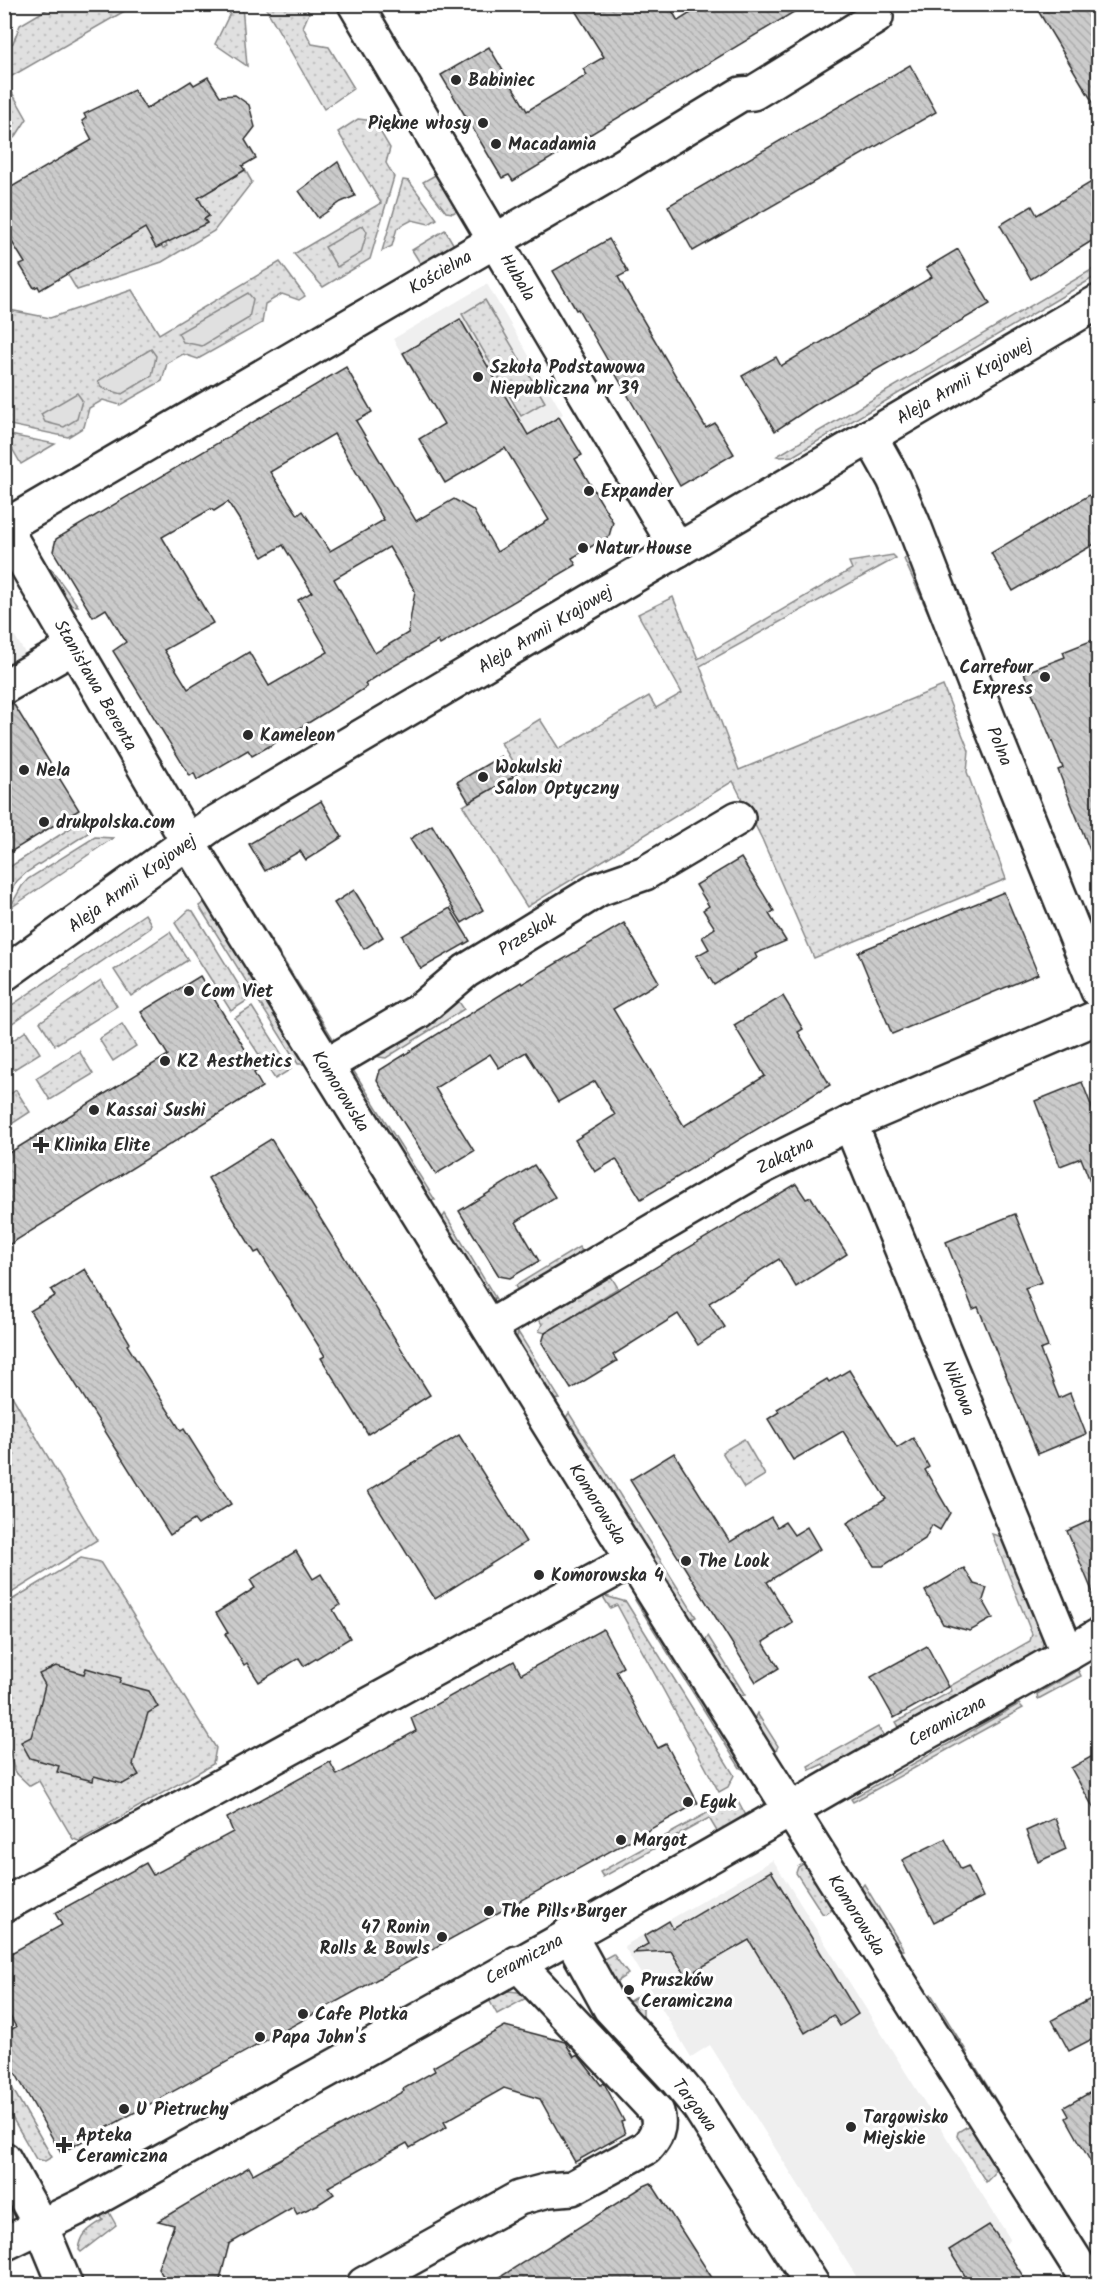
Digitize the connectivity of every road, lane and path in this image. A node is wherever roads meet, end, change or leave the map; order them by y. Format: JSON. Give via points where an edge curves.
{"nodes":[{"id":1,"x":356,"y":4,"type":"edge"},
{"id":2,"x":876,"y":18,"type":"dead end"},
{"id":3,"x":496,"y":240,"type":"junction"},
{"id":4,"x":1098,"y":302,"type":"edge"},
{"id":5,"x":870,"y":436,"type":"junction"},
{"id":6,"x":5,"y":527,"type":"edge"},
{"id":7,"x":678,"y":550,"type":"junction"},
{"id":8,"x":74,"y":647,"type":"junction"},
{"id":9,"x":4,"y":687,"type":"edge"},
{"id":10,"x":738,"y":818,"type":"dead end"},
{"id":11,"x":188,"y":842,"type":"junction"},
{"id":12,"x":4,"y":975,"type":"edge"},
{"id":13,"x":1098,"y":992,"type":"edge"},
{"id":14,"x":1098,"y":1017,"type":"edge"},
{"id":15,"x":328,"y":1069,"type":"junction"},
{"id":16,"x":849,"y":1122,"type":"junction"},
{"id":17,"x":489,"y":1328,"type":"junction"},
{"id":18,"x":633,"y":1560,"type":"junction"},
{"id":19,"x":1098,"y":1636,"type":"edge"},
{"id":20,"x":1068,"y":1654,"type":"junction"},
{"id":21,"x":791,"y":1810,"type":"junction"},
{"id":22,"x":4,"y":1905,"type":"edge"},
{"id":23,"x":569,"y":1934,"type":"junction"},
{"id":24,"x":517,"y":1963,"type":"junction"},
{"id":25,"x":4,"y":2159,"type":"edge"},
{"id":26,"x":41,"y":2226,"type":"junction"},
{"id":27,"x":4,"y":2244,"type":"edge"},
{"id":28,"x":65,"y":2284,"type":"edge"},
{"id":29,"x":364,"y":2284,"type":"edge"},
{"id":30,"x":812,"y":2284,"type":"edge"},
{"id":31,"x":1090,"y":2284,"type":"edge"}],
"edges":[{"from":1,"to":3,"type":"street","name":"Hubala"},
{"from":2,"to":3,"type":"street","name":"Kościelna"},
{"from":3,"to":6,"type":"street","name":"Kościelna"},
{"from":3,"to":7,"type":"street","name":"Hubala"},
{"from":4,"to":5,"type":"street","name":"Aleja Armii Krajowej"},
{"from":5,"to":7,"type":"street","name":"Aleja Armii Krajowej"},
{"from":5,"to":13,"type":"street","name":"Polna","via":[[913,523]]},
{"from":6,"to":8,"type":"street","name":"Stanisława Berenta"},
{"from":7,"to":11,"type":"street","name":"Aleja Armii Krajowej"},
{"from":8,"to":9,"type":"street"},
{"from":8,"to":11,"type":"street","name":"Stanisława Berenta"},
{"from":10,"to":15,"type":"street","name":"Przeskok","via":[[645,873],[599,889],[466,971],[418,1011],[337,1059]]},
{"from":11,"to":12,"type":"street","name":"Aleja Armii Krajowej"},
{"from":11,"to":15,"type":"street","name":"Komorowska"},
{"from":14,"to":16,"type":"street","name":"Zakątna"},
{"from":15,"to":17,"type":"street","name":"Komorowska"},
{"from":16,"to":17,"type":"street","name":"Zakątna","via":[[760,1168]]},
{"from":16,"to":20,"type":"street","name":"Niklowa"},
{"from":17,"to":18,"type":"street","name":"Komorowska"},
{"from":18,"to":21,"type":"street","name":"Komorowska"},
{"from":18,"to":22,"type":"street"},
{"from":19,"to":20,"type":"street","name":"Ceramiczna"},
{"from":20,"to":21,"type":"street","name":"Ceramiczna"},
{"from":21,"to":23,"type":"street","name":"Ceramiczna"},
{"from":21,"to":31,"type":"street","name":"Komorowska"},
{"from":23,"to":24,"type":"street","name":"Ceramiczna"},
{"from":23,"to":30,"type":"street","name":"Targowa","via":[[610,2008],[703,2113]]},
{"from":24,"to":26,"type":"street","name":"Ceramiczna"},
{"from":24,"to":29,"type":"street","via":[[648,2100],[660,2122],[654,2139],[646,2148],[572,2188],[519,2198]]},
{"from":25,"to":26,"type":"street"},
{"from":26,"to":27,"type":"street","name":"Ceramiczna"},
{"from":26,"to":28,"type":"street"}]}
